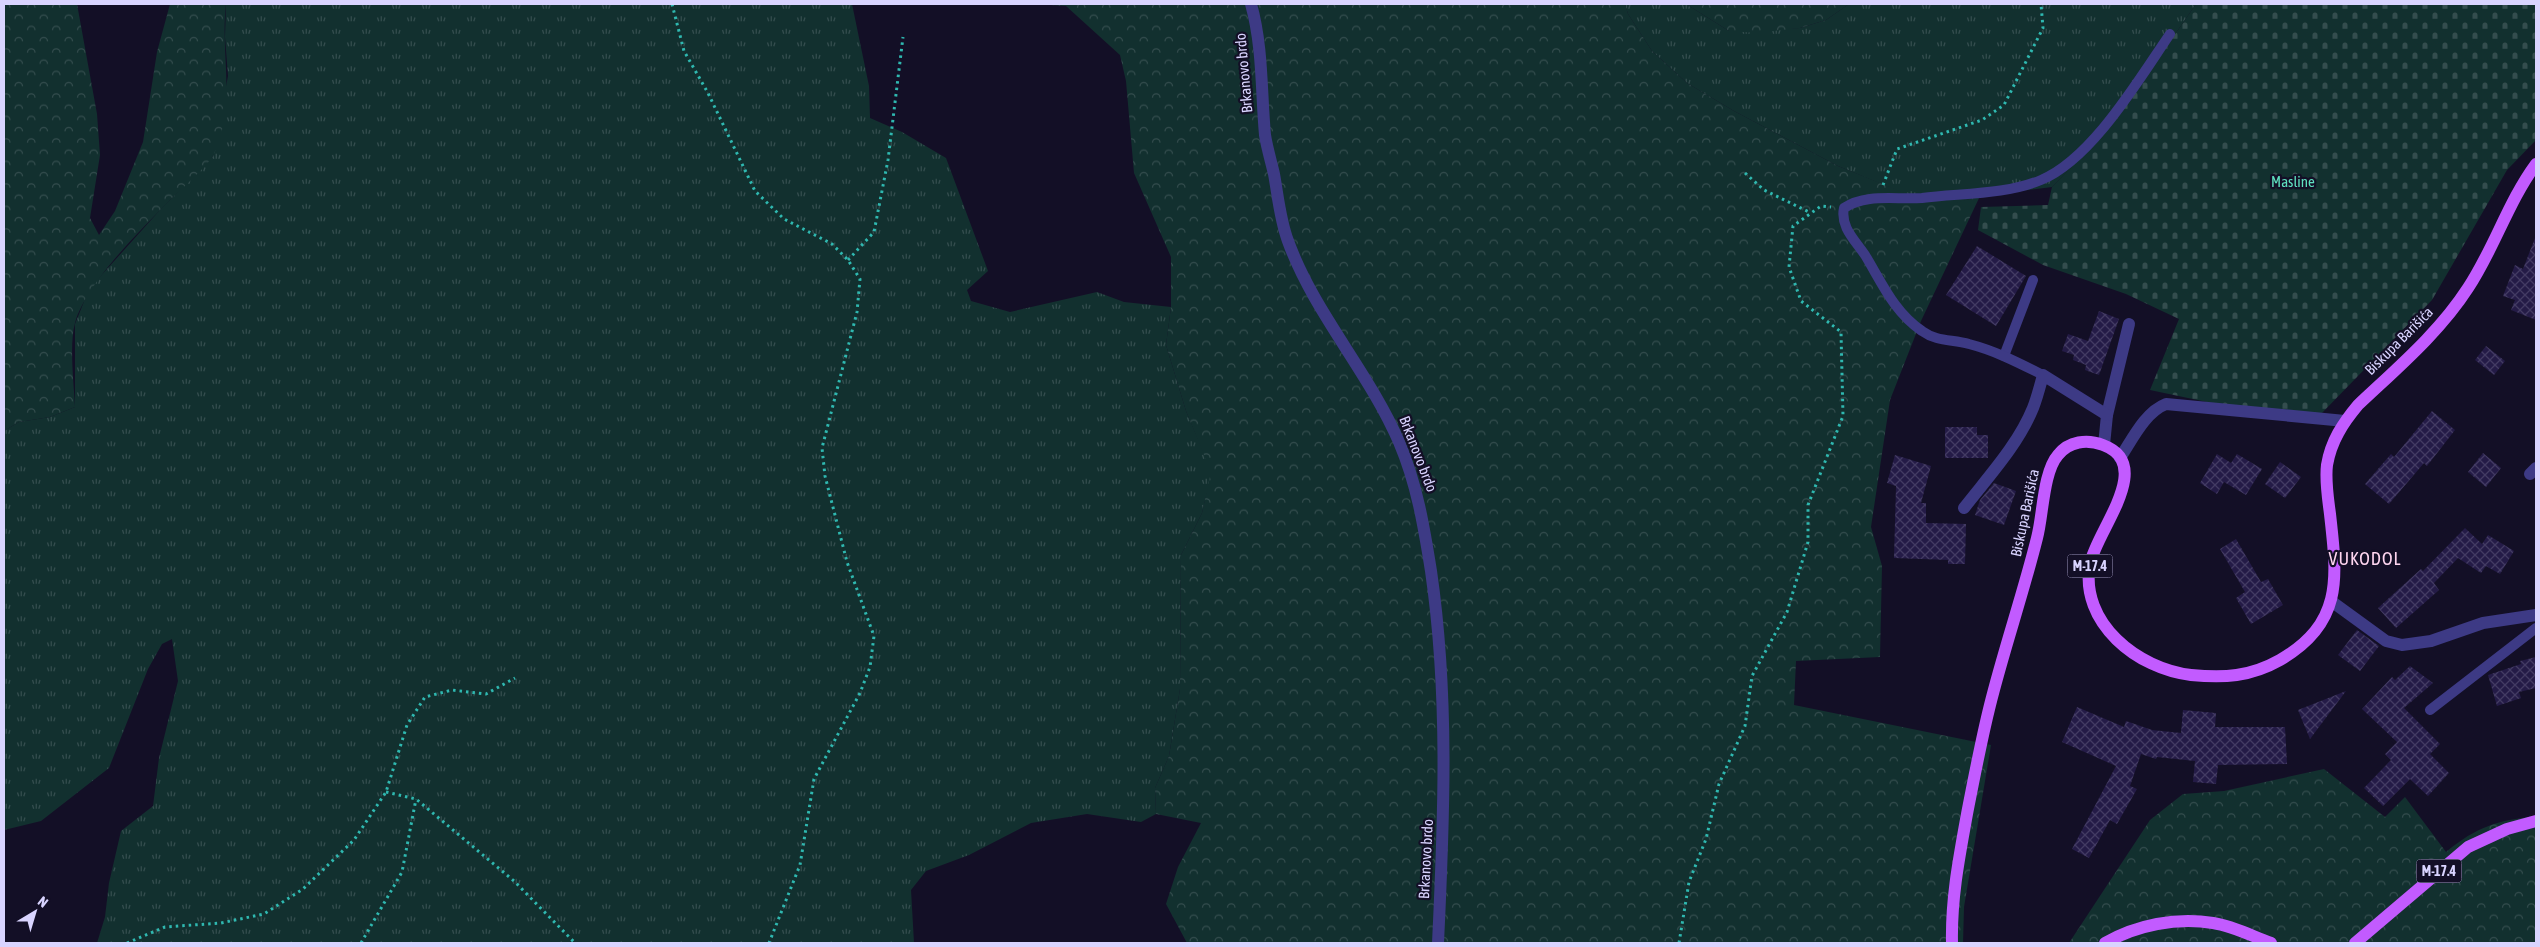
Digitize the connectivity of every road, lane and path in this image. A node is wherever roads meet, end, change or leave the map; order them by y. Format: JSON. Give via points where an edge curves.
{"nodes":[{"id":1,"x":672,"y":4,"type":"edge"},
{"id":2,"x":1251,"y":4,"type":"edge"},
{"id":3,"x":2041,"y":4,"type":"edge"},
{"id":4,"x":2170,"y":34,"type":"dead end"},
{"id":5,"x":903,"y":37,"type":"dead end"},
{"id":6,"x":2536,"y":164,"type":"edge"},
{"id":7,"x":1745,"y":173,"type":"dead end"},
{"id":8,"x":1878,"y":199,"type":"junction"},
{"id":9,"x":1844,"y":208,"type":"junction"},
{"id":10,"x":1812,"y":213,"type":"junction"},
{"id":11,"x":848,"y":260,"type":"junction"},
{"id":12,"x":2034,"y":280,"type":"dead end"},
{"id":13,"x":2129,"y":324,"type":"dead end"},
{"id":14,"x":2004,"y":356,"type":"junction"},
{"id":15,"x":2044,"y":375,"type":"junction"},
{"id":16,"x":2107,"y":415,"type":"junction"},
{"id":17,"x":2345,"y":421,"type":"junction"},
{"id":18,"x":2104,"y":446,"type":"junction"},
{"id":19,"x":2120,"y":458,"type":"junction"},
{"id":20,"x":1964,"y":508,"type":"dead end"},
{"id":21,"x":2331,"y":601,"type":"junction"},
{"id":22,"x":2536,"y":615,"type":"edge"},
{"id":23,"x":2536,"y":628,"type":"edge"},
{"id":24,"x":515,"y":678,"type":"dead end"},
{"id":25,"x":2430,"y":710,"type":"dead end"},
{"id":26,"x":386,"y":792,"type":"junction"},
{"id":27,"x":416,"y":799,"type":"junction"},
{"id":28,"x":2536,"y":821,"type":"edge"},
{"id":29,"x":127,"y":943,"type":"edge"},
{"id":30,"x":361,"y":943,"type":"edge"},
{"id":31,"x":575,"y":943,"type":"edge"},
{"id":32,"x":768,"y":943,"type":"edge"},
{"id":33,"x":1438,"y":943,"type":"edge"},
{"id":34,"x":1679,"y":943,"type":"edge"},
{"id":35,"x":1952,"y":943,"type":"edge"},
{"id":36,"x":2105,"y":943,"type":"edge"},
{"id":37,"x":2271,"y":943,"type":"edge"},
{"id":38,"x":2355,"y":943,"type":"edge"}],
"edges":[{"from":1,"to":11,"type":"path","via":[[684,51],[755,191],[784,219],[832,244]]},
{"from":2,"to":33,"type":"street","name":"Brkanovo brdo","via":[[1260,51],[1266,138],[1287,238],[1308,288],[1368,383],[1399,442],[1422,514],[1436,606],[1442,678],[1444,805]]},
{"from":3,"to":8,"type":"path","via":[[2043,28],[2004,105],[1982,120],[1896,149]]},
{"from":4,"to":8,"type":"lane","via":[[2101,130],[2072,162],[2058,172],[2015,188]]},
{"from":5,"to":11,"type":"path","via":[[888,160],[874,232]]},
{"from":6,"to":17,"type":"main road","name":"Biskupa Barišića","number":"M-17.4","via":[[2468,288],[2449,314]]},
{"from":7,"to":10,"type":"path","via":[[1764,190]]},
{"from":8,"to":9,"type":"lane","via":[[1861,200]]},
{"from":9,"to":10,"type":"path","via":[[1821,206]]},
{"from":9,"to":14,"type":"lane","via":[[1844,224],[1888,297],[1905,317],[1923,332],[1942,341],[1967,343]]},
{"from":10,"to":34,"type":"path","via":[[1793,226],[1789,267],[1801,301],[1841,332],[1843,416],[1808,505],[1808,542],[1787,612],[1752,676],[1744,726],[1718,784],[1706,839],[1689,882]]},
{"from":11,"to":32,"type":"path","via":[[860,279],[857,312],[822,448],[825,476],[847,562],[874,636],[870,667],[860,694],[814,779],[800,865]]},
{"from":12,"to":14,"type":"lane"},
{"from":13,"to":16,"type":"street"},
{"from":14,"to":15,"type":"lane"},
{"from":15,"to":16,"type":"street"},
{"from":15,"to":20,"type":"street","via":[[2033,409],[2023,426]]},
{"from":16,"to":18,"type":"street"},
{"from":17,"to":19,"type":"street","via":[[2166,404],[2150,414]]},
{"from":17,"to":21,"type":"main road","name":"Biskupa Barišića","number":"M-17.4","via":[[2333,443],[2327,467],[2336,571]]},
{"from":18,"to":19,"type":"main road","name":"Biskupa Barišića"},
{"from":18,"to":35,"type":"main road","name":"Biskupa Barišića","via":[[2076,442],[2065,448],[2052,464],[2042,522],[1990,705],[1973,784],[1953,888]]},
{"from":19,"to":21,"type":"main road","name":"Biskupa Barišića","number":"M-17.4","via":[[2124,468],[2123,490],[2092,554],[2090,583],[2094,603],[2102,619],[2122,646],[2137,657],[2155,667],[2185,674],[2236,677],[2251,673],[2294,652],[2309,638]]},
{"from":21,"to":22,"type":"street","via":[[2386,641],[2402,645],[2431,641],[2482,623]]},
{"from":23,"to":25,"type":"lane"},
{"from":24,"to":26,"type":"path","via":[[486,694],[452,690],[425,697],[407,725]]},
{"from":26,"to":27,"type":"path"},
{"from":26,"to":29,"type":"path","via":[[354,840],[303,889],[264,914],[221,924],[165,927]]},
{"from":27,"to":30,"type":"path","via":[[402,872]]},
{"from":27,"to":31,"type":"path","via":[[514,881]]},
{"from":28,"to":38,"type":"main road","number":"M-17.4","via":[[2507,829],[2468,847]]},
{"from":36,"to":37,"type":"main road","via":[[2146,926],[2191,921],[2228,927]]}]}
